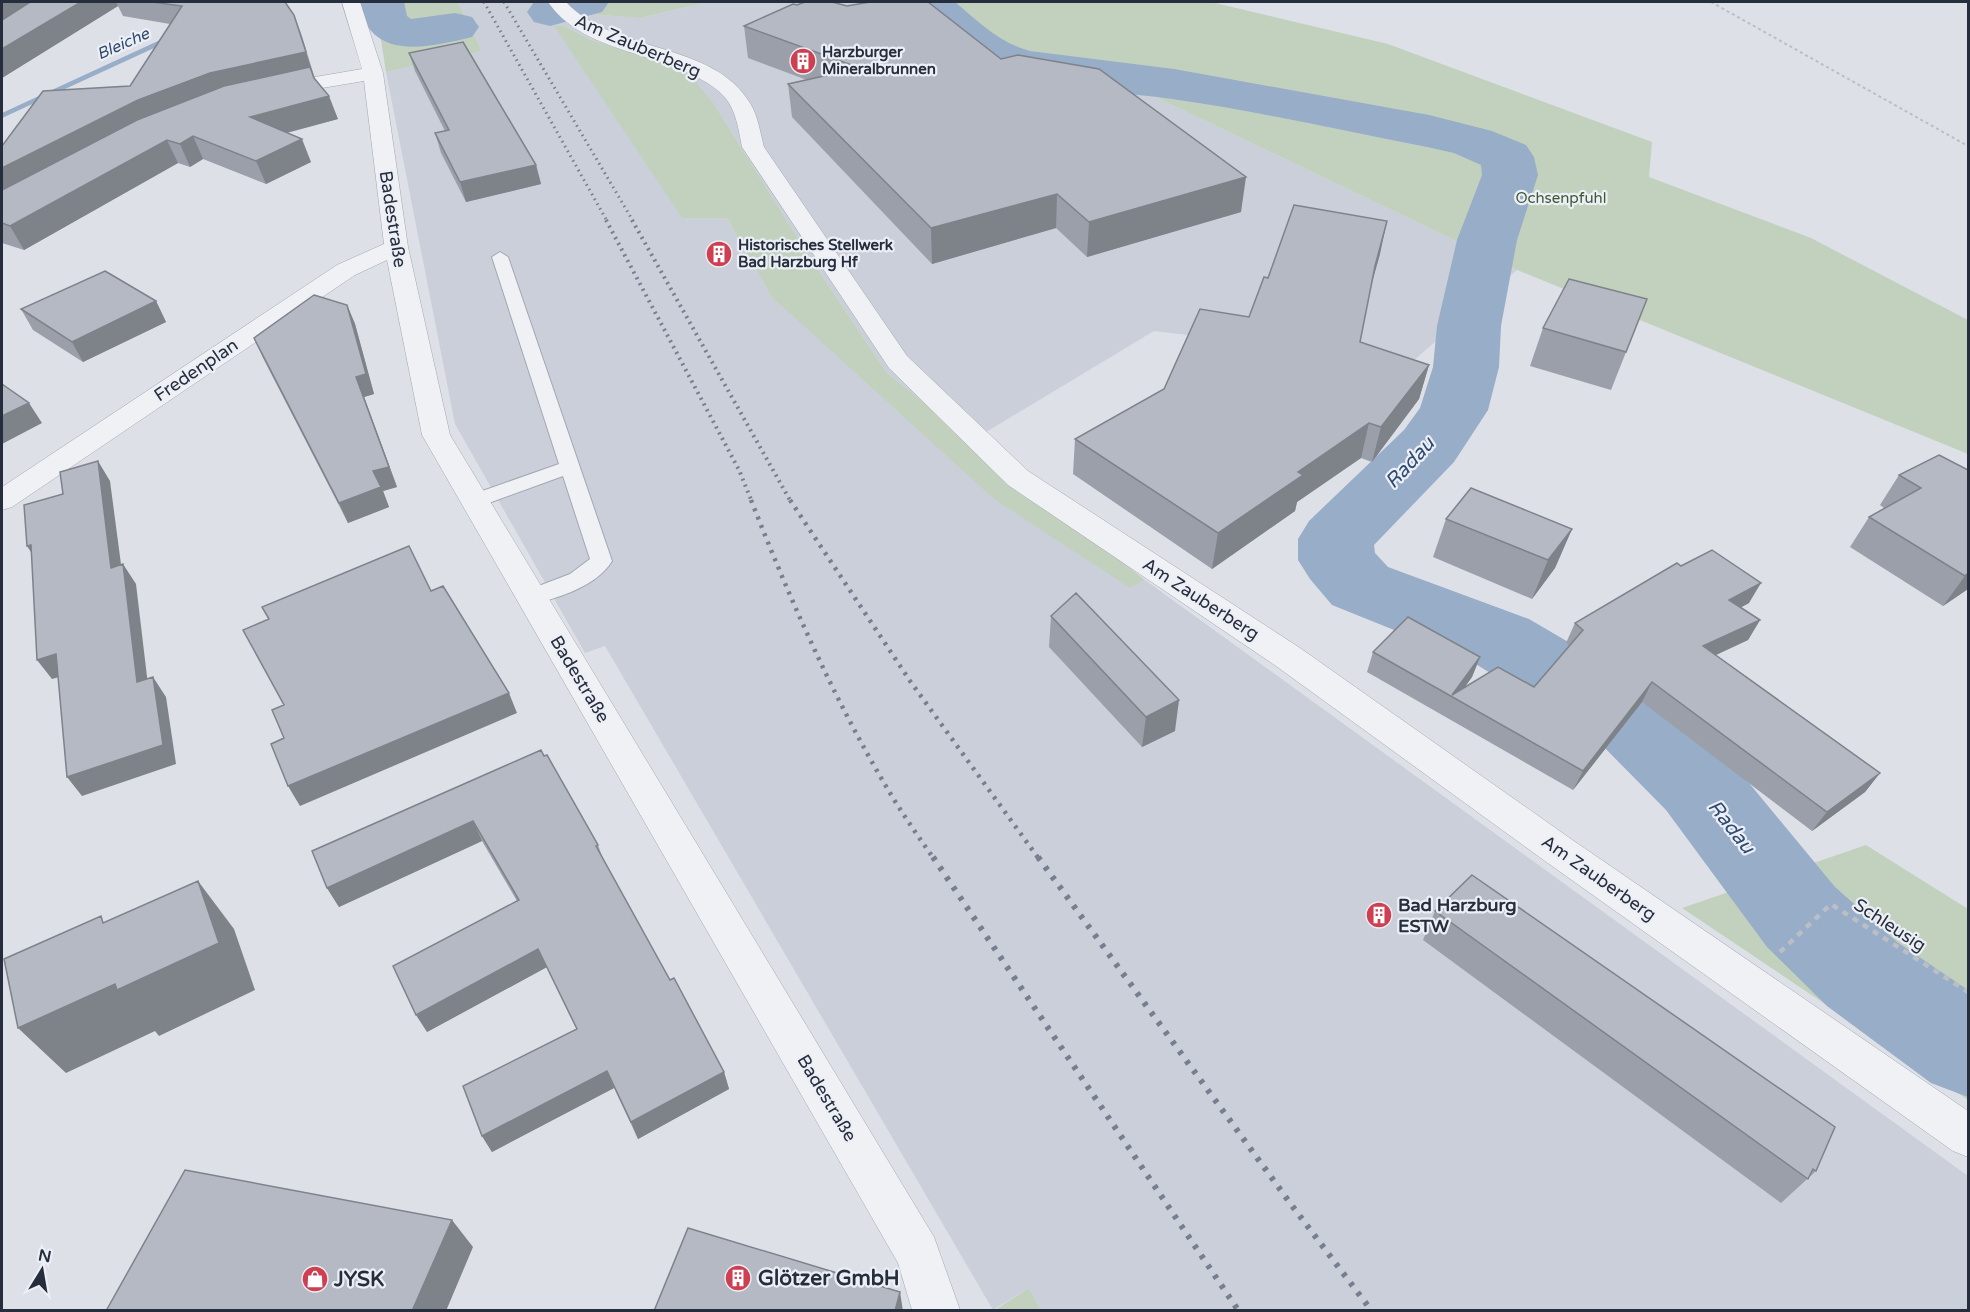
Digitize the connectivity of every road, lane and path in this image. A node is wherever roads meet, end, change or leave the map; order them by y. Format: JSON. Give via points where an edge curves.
{"nodes":[{"id":1,"x":351,"y":2,"type":"edge"},
{"id":2,"x":1711,"y":2,"type":"edge"},
{"id":3,"x":561,"y":8,"type":"edge"},
{"id":4,"x":373,"y":72,"type":"junction"},
{"id":5,"x":259,"y":92,"type":"edge"},
{"id":6,"x":1968,"y":146,"type":"edge"},
{"id":7,"x":396,"y":247,"type":"junction"},
{"id":8,"x":500,"y":257,"type":"dead end"},
{"id":9,"x":570,"y":467,"type":"junction"},
{"id":10,"x":2,"y":500,"type":"edge"},
{"id":11,"x":475,"y":501,"type":"junction"},
{"id":12,"x":531,"y":597,"type":"junction"},
{"id":13,"x":1801,"y":932,"type":"dead end"},
{"id":14,"x":1968,"y":992,"type":"edge"},
{"id":15,"x":1956,"y":1127,"type":"edge"},
{"id":16,"x":936,"y":1311,"type":"edge"}],
"edges":[{"from":1,"to":4,"type":"street","name":"Badestraße"},
{"from":2,"to":6,"type":"path"},
{"from":3,"to":15,"type":"street","name":"Am Zauberberg","via":[[603,35],[666,55],[705,73],[735,95],[745,114],[753,147],[898,362],[1018,478],[1288,657]]},
{"from":4,"to":5,"type":"street"},
{"from":4,"to":7,"type":"street","name":"Badestraße"},
{"from":7,"to":10,"type":"street","name":"Fredenplan","via":[[346,270]]},
{"from":7,"to":11,"type":"street","name":"Badestraße","via":[[436,435]]},
{"from":8,"to":9,"type":"lane"},
{"from":9,"to":11,"type":"lane"},
{"from":9,"to":12,"type":"lane","via":[[601,561],[592,573],[577,581]]},
{"from":11,"to":12,"type":"street","name":"Badestraße"},
{"from":12,"to":16,"type":"street","name":"Badestraße","via":[[918,1253]]},
{"from":13,"to":14,"type":"path","name":"Schleusig","via":[[1832,904]]}]}
